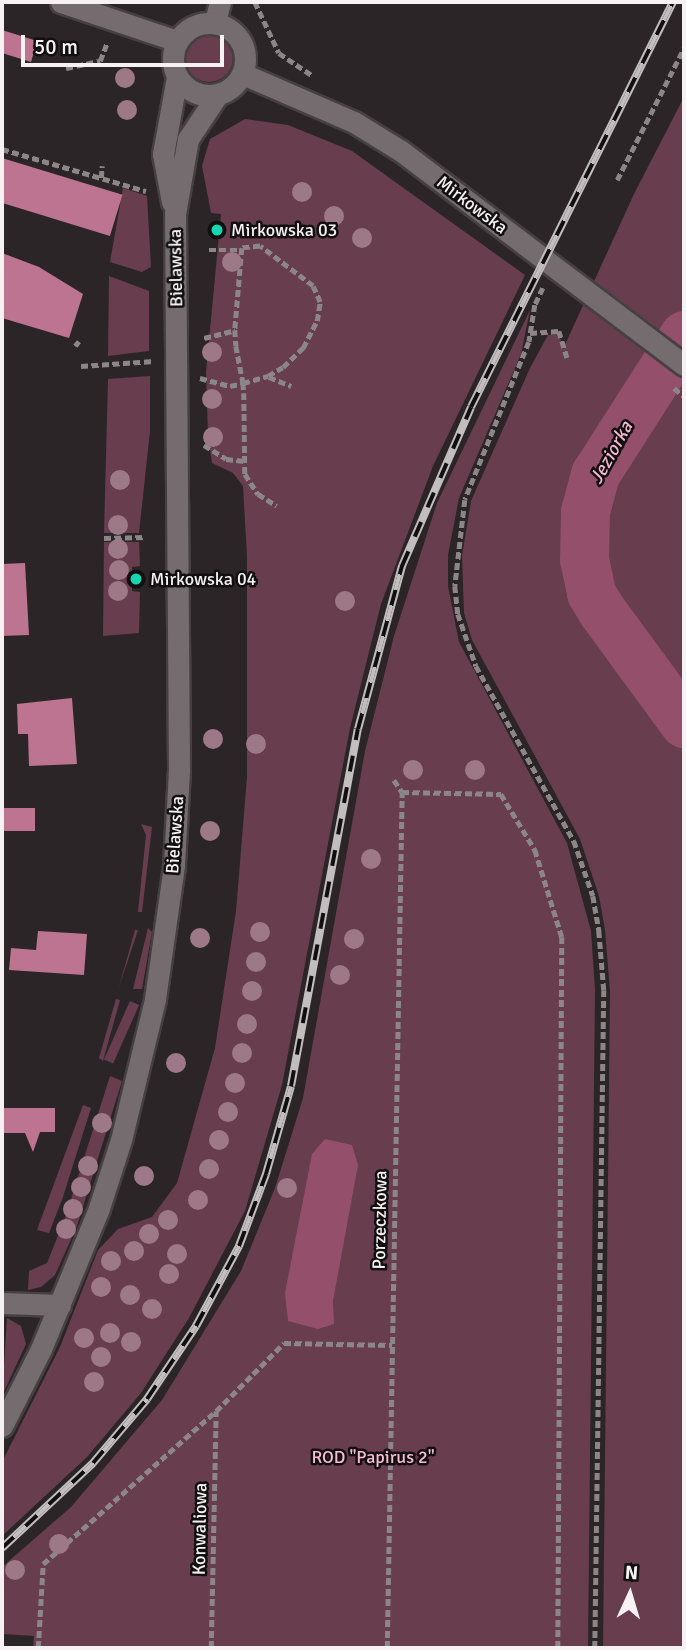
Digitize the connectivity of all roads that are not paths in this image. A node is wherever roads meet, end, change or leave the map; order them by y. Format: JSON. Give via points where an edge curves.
{"nodes":[{"id":1,"x":61,"y":2,"type":"edge"},
{"id":2,"x":217,"y":12,"type":"edge"},
{"id":3,"x":177,"y":41,"type":"junction"},
{"id":4,"x":243,"y":74,"type":"junction"},
{"id":5,"x":177,"y":77,"type":"junction"},
{"id":6,"x":218,"y":94,"type":"junction"},
{"id":7,"x":175,"y":214,"type":"junction"},
{"id":8,"x":684,"y":365,"type":"edge"},
{"id":9,"x":2,"y":1303,"type":"edge"},
{"id":10,"x":60,"y":1305,"type":"junction"},
{"id":11,"x":2,"y":1426,"type":"edge"}],
"edges":[{"from":1,"to":3,"type":"street"},
{"from":2,"to":3,"type":"street"},
{"from":2,"to":4,"type":"street","via":[[242,41]]},
{"from":3,"to":5,"type":"street","via":[[173,53]]},
{"from":4,"to":6,"type":"street"},
{"from":4,"to":8,"type":"street","name":"Mirkowska","via":[[355,122],[401,151]]},
{"from":5,"to":6,"type":"street","via":[[196,93]]},
{"from":5,"to":7,"type":"street","name":"Bielawska","via":[[163,154]]},
{"from":6,"to":7,"type":"street","name":"Bielawska","via":[[188,139]]},
{"from":7,"to":10,"type":"street","name":"Bielawska","via":[[180,715],[174,865],[155,999],[138,1075],[111,1172]]},
{"from":9,"to":10,"type":"street"},
{"from":10,"to":11,"type":"street","name":"Bielawska"}]}
